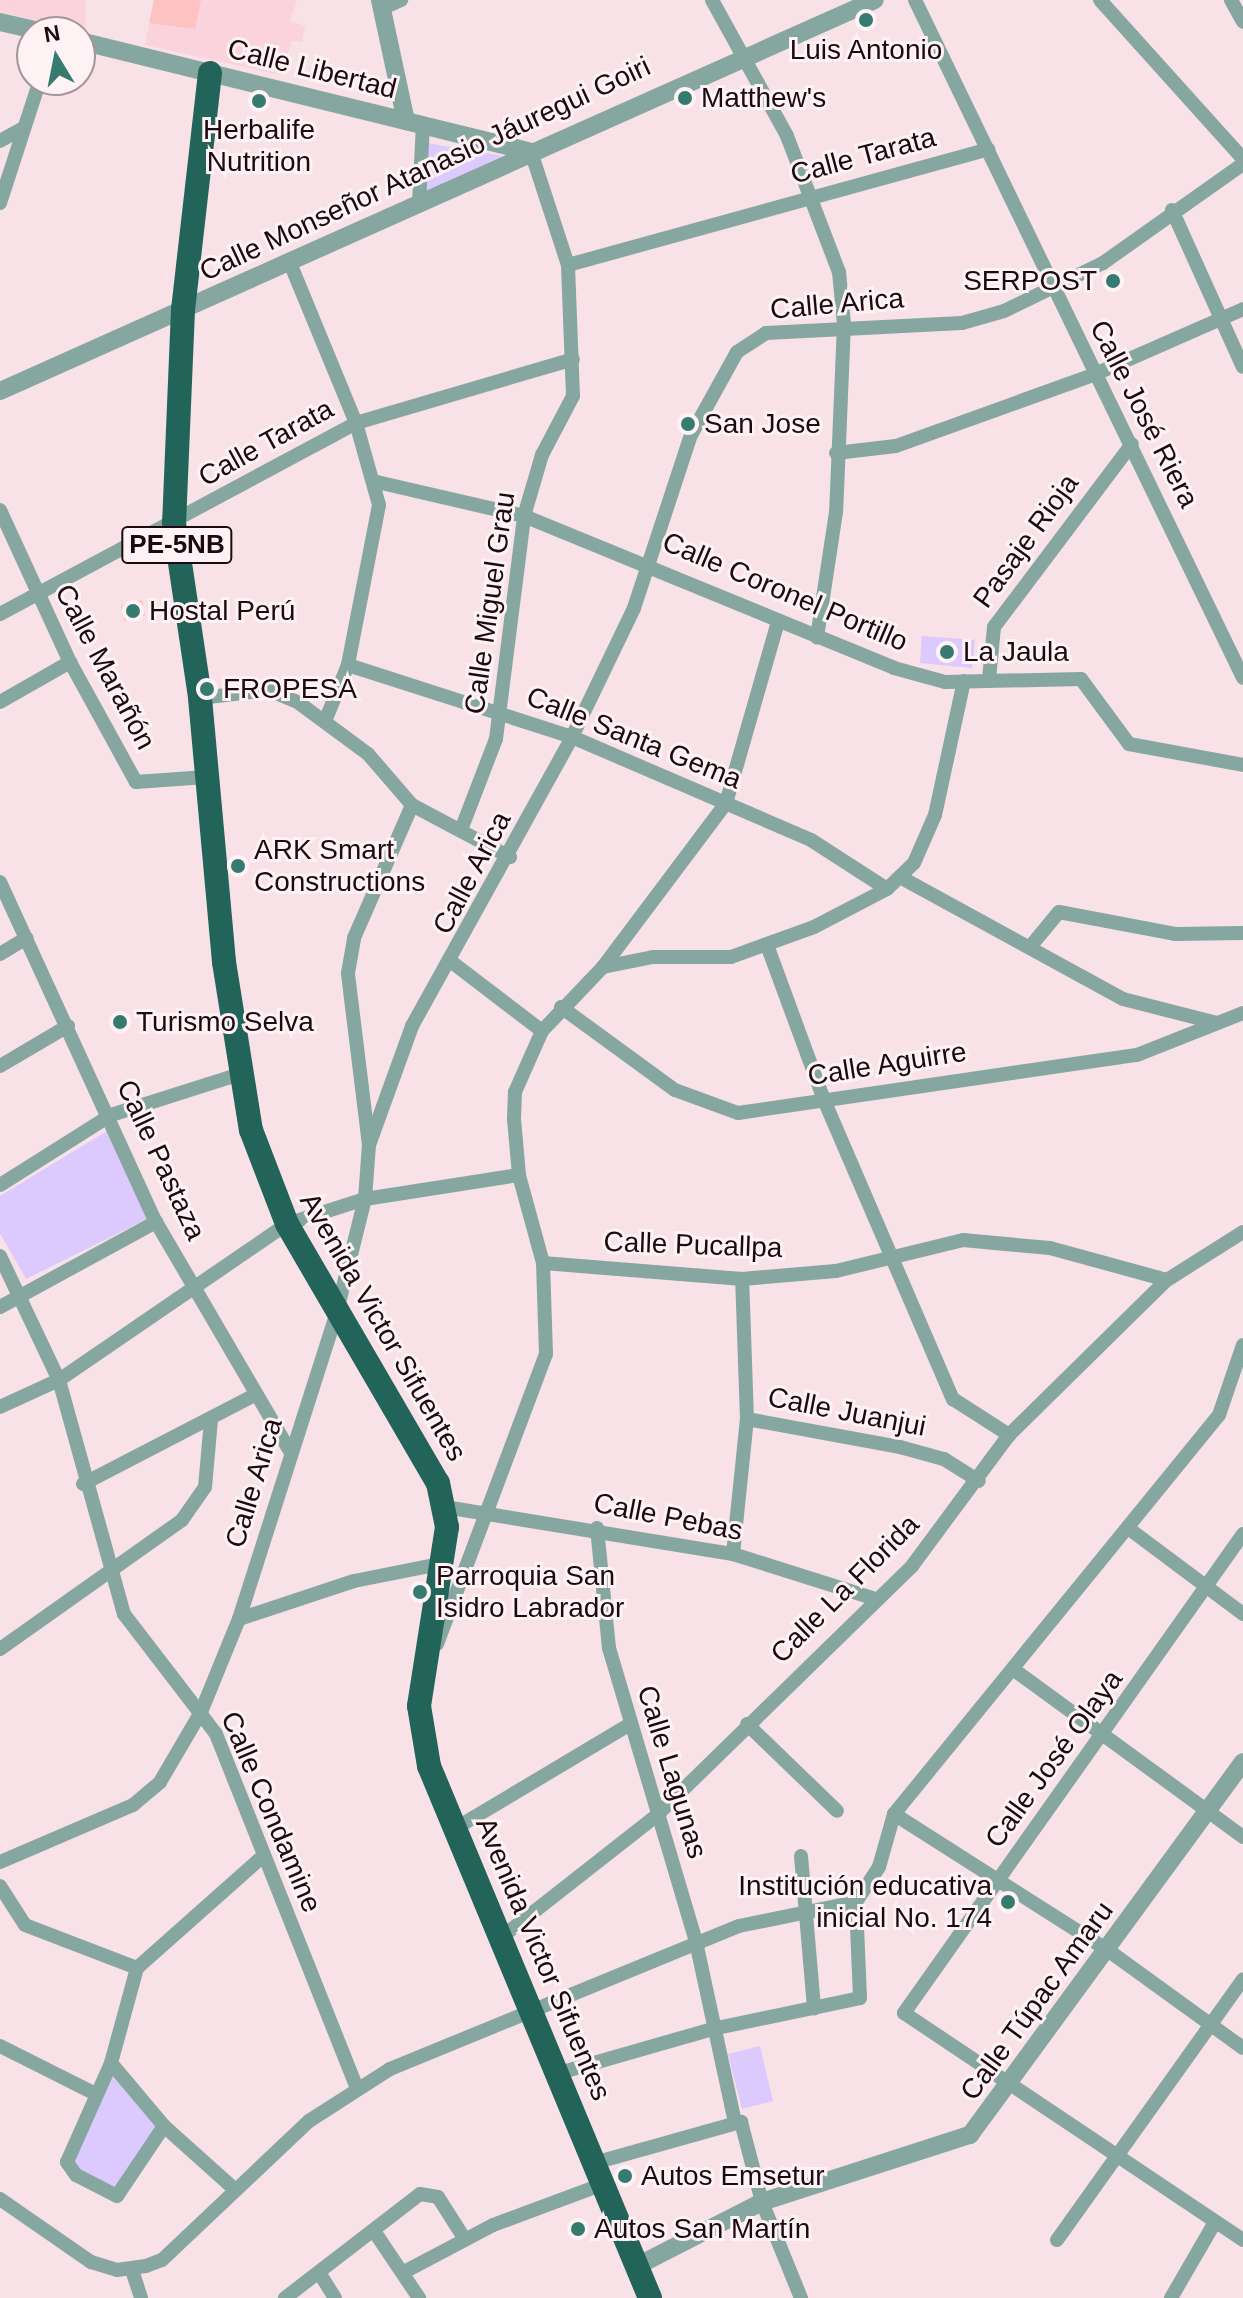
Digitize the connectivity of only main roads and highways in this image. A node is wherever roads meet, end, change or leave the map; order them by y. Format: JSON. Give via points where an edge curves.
{"nodes":[{"id":1,"x":210,"y":73,"type":"road end"},
{"id":2,"x":650,"y":2298,"type":"edge"}],
"edges":[{"from":1,"to":2,"type":"highway","name":"Avenida Victor Sifuentes","number":"PE-5NB","via":[[183,310],[174,523],[200,698],[240,1074],[260,1166],[287,1224],[420,1448],[445,1507],[421,1687],[426,1754]]}]}
